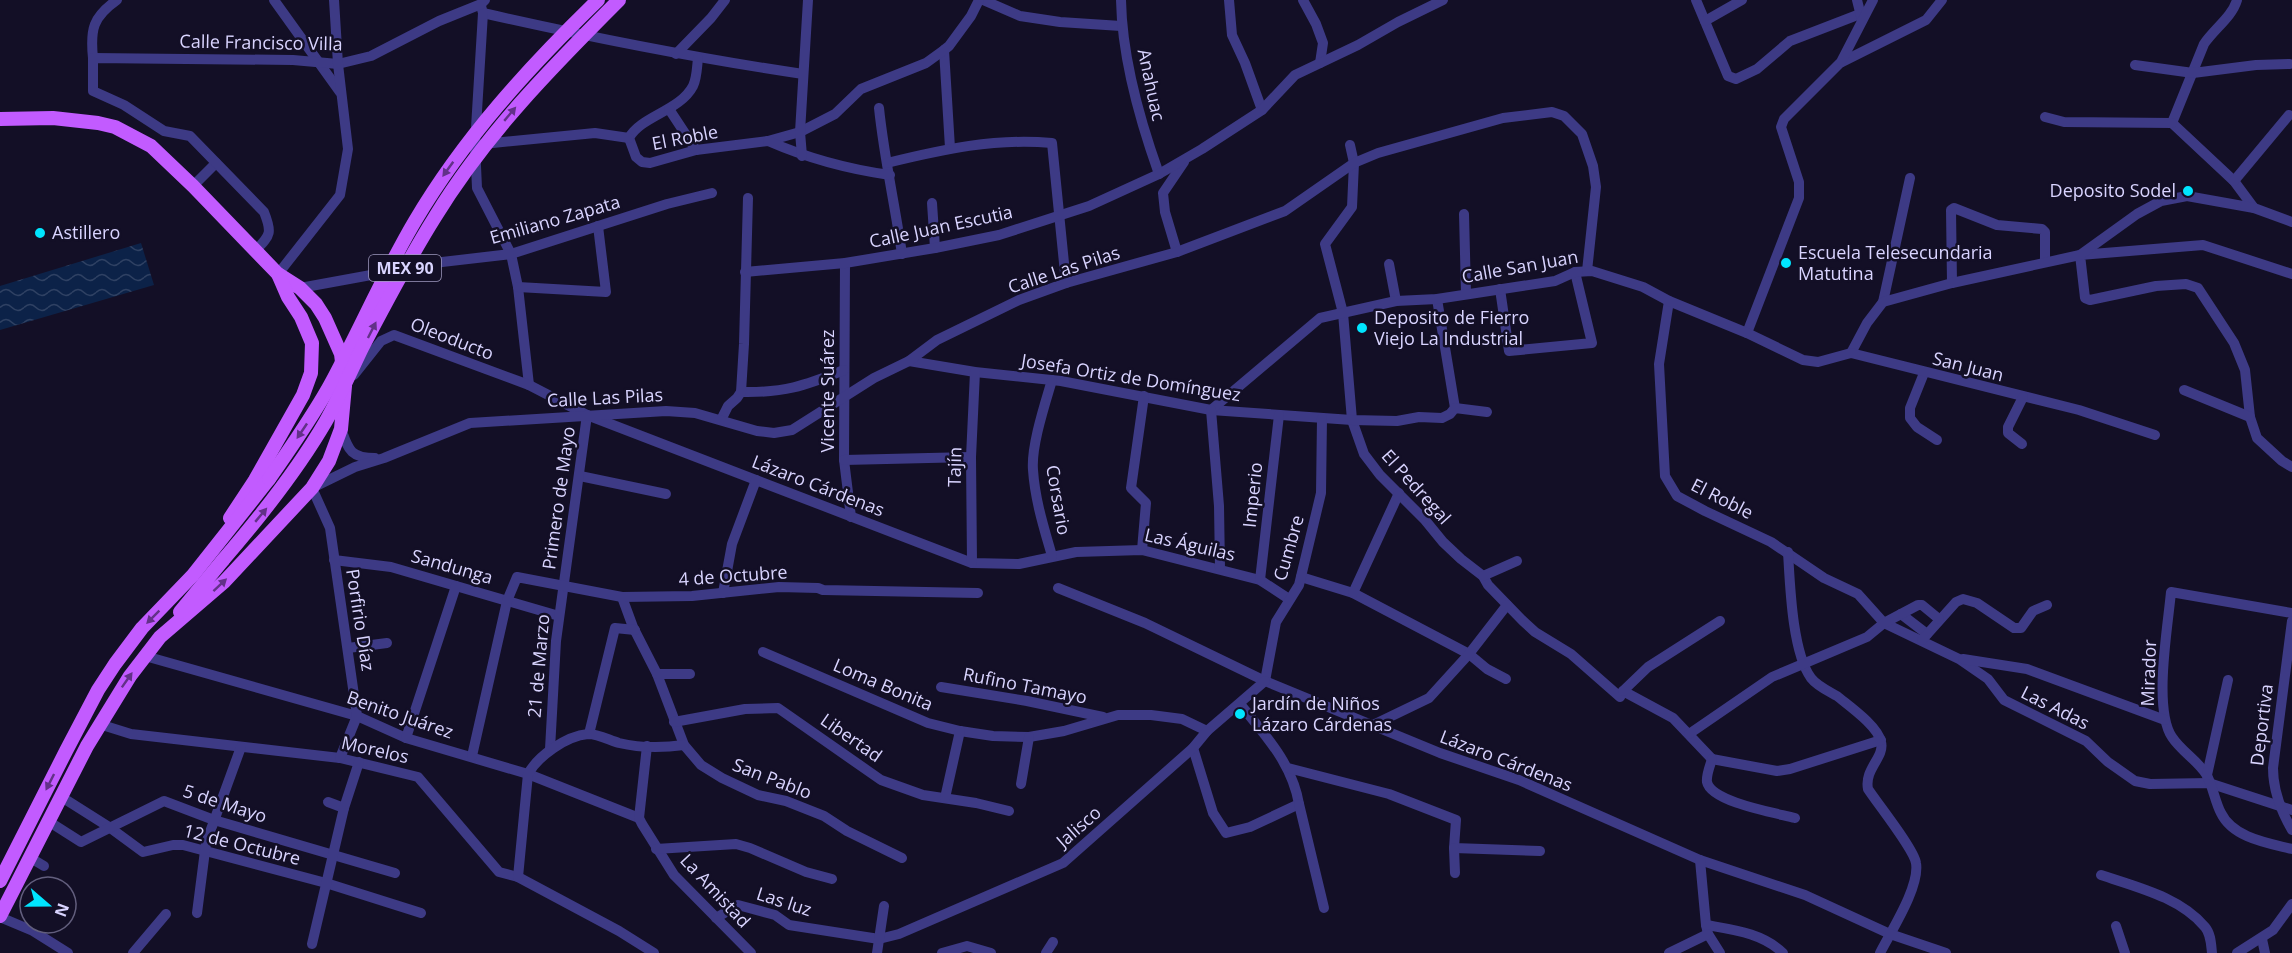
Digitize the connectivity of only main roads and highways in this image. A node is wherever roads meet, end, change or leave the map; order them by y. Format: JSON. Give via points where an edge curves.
{"nodes":[{"id":1,"x":598,"y":0,"type":"edge"},
{"id":2,"x":619,"y":0,"type":"edge"},
{"id":3,"x":0,"y":119,"type":"edge"},
{"id":4,"x":278,"y":274,"type":"junction"},
{"id":5,"x":193,"y":575,"type":"junction"},
{"id":6,"x":160,"y":637,"type":"junction"},
{"id":7,"x":99,"y":690,"type":"junction"},
{"id":8,"x":114,"y":700,"type":"junction"},
{"id":9,"x":0,"y":881,"type":"edge"},
{"id":10,"x":0,"y":917,"type":"edge"}],
"edges":[{"from":1,"to":5,"type":"main road","number":"MEX 90","one_way":true,"bridge":true,"via":[[501,100],[441,179],[390,264],[305,426],[269,479]]},
{"from":6,"to":2,"type":"main road","number":"MEX 90","one_way":true,"bridge":true,"via":[[296,469],[326,420],[387,300],[455,185],[543,76]]},
{"from":3,"to":4,"type":"main road","via":[[53,118],[98,123],[134,135],[193,186]]},
{"from":4,"to":5,"type":"main road","via":[[312,343],[309,382],[255,480]]},
{"from":6,"to":4,"type":"main road","one_way":true,"bridge":true,"via":[[224,582],[312,488],[329,461],[341,429],[341,354],[316,304]]},
{"from":5,"to":7,"type":"main road","one_way":true,"via":[[142,628]]},
{"from":8,"to":6,"type":"main road","one_way":true},
{"from":7,"to":8,"type":"main road"},
{"from":7,"to":9,"type":"main road","one_way":true},
{"from":8,"to":10,"type":"main road","via":[[60,796]]}]}
